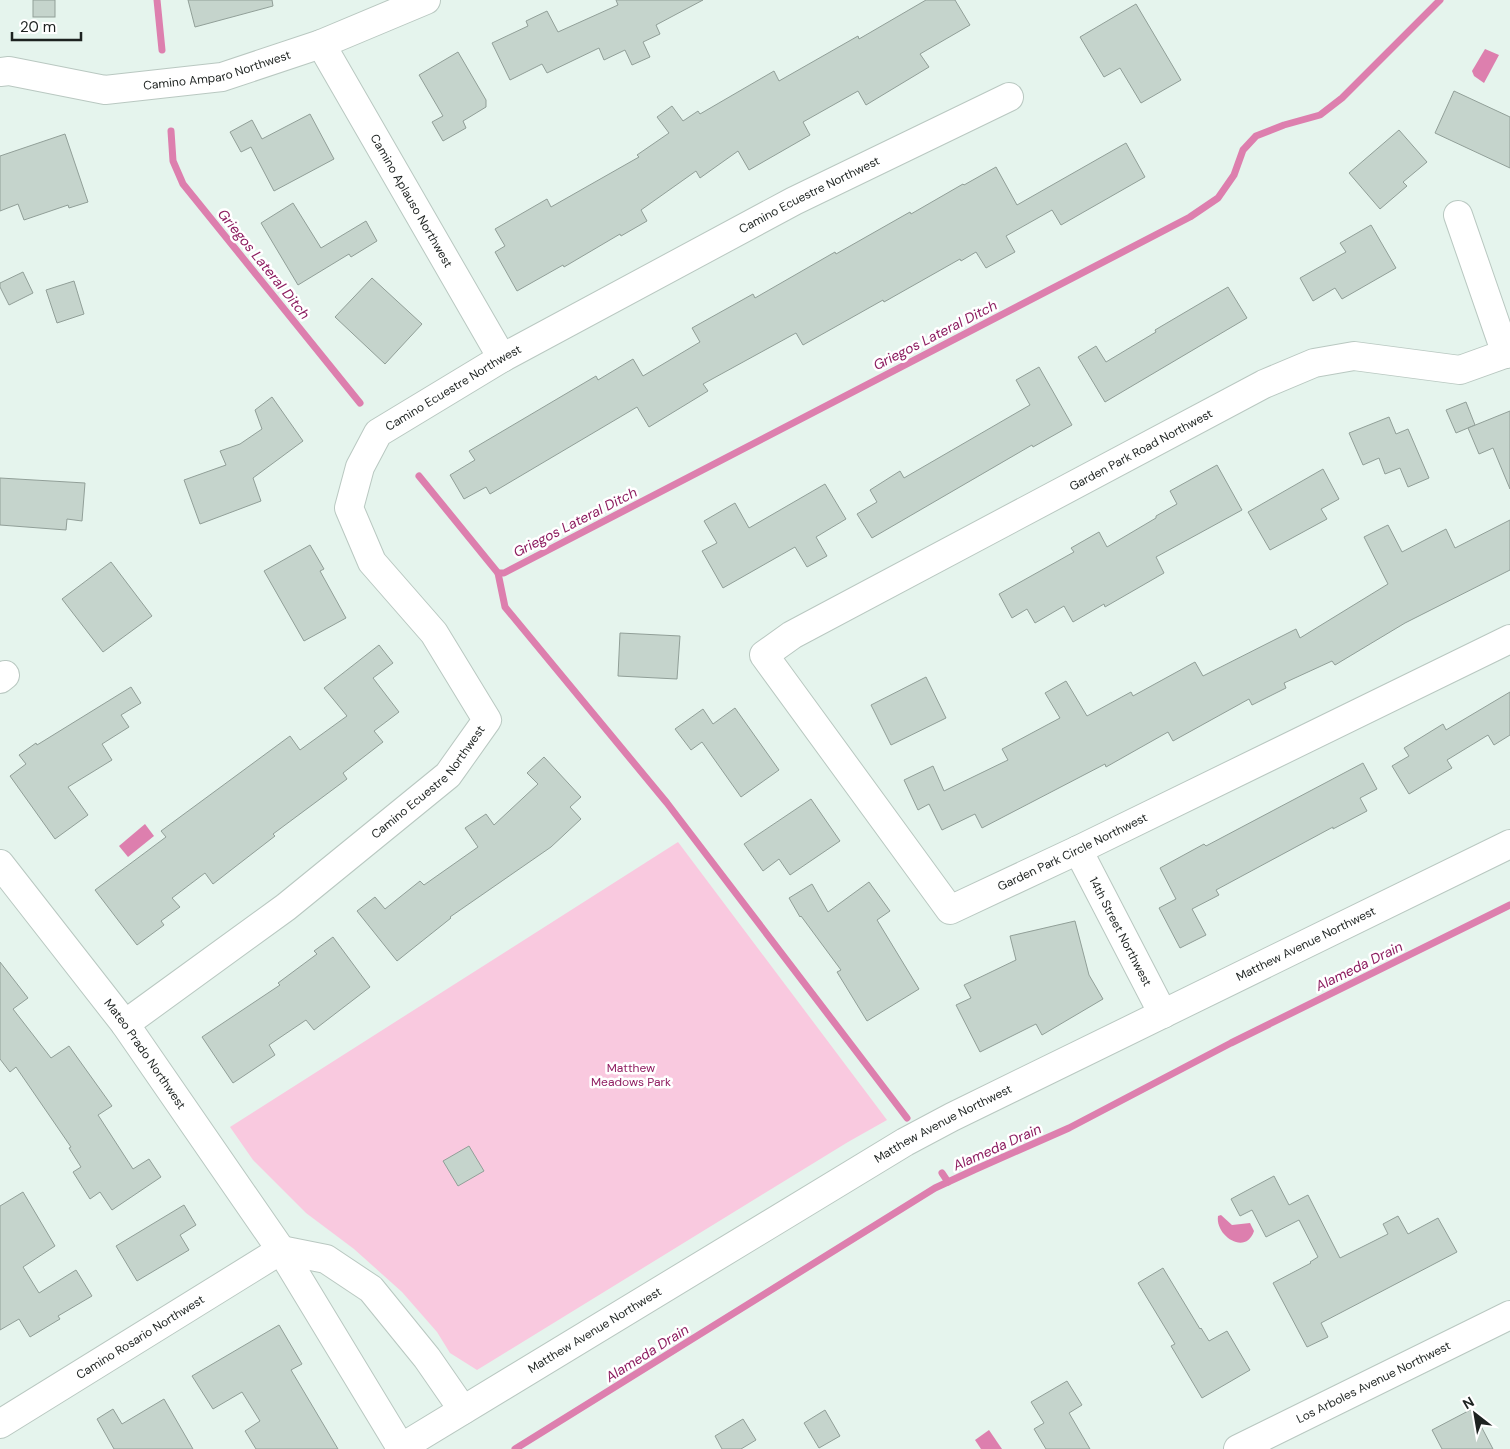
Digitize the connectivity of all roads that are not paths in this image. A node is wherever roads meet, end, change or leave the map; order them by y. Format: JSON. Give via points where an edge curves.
{"nodes":[{"id":1,"x":426,"y":0,"type":"edge"},
{"id":2,"x":321,"y":44,"type":"junction"},
{"id":3,"x":0,"y":72,"type":"edge"},
{"id":4,"x":1009,"y":97,"type":"dead end"},
{"id":5,"x":1458,"y":215,"type":"dead end"},
{"id":6,"x":1508,"y":353,"type":"edge"},
{"id":7,"x":502,"y":358,"type":"junction"},
{"id":8,"x":792,"y":635,"type":"joint"},
{"id":9,"x":1510,"y":639,"type":"edge"},
{"id":10,"x":1510,"y":844,"type":"edge"},
{"id":11,"x":1078,"y":850,"type":"junction"},
{"id":12,"x":0,"y":864,"type":"edge"},
{"id":13,"x":1163,"y":1014,"type":"junction"},
{"id":14,"x":125,"y":1024,"type":"junction"},
{"id":15,"x":281,"y":1250,"type":"junction"},
{"id":16,"x":1510,"y":1315,"type":"edge"},
{"id":17,"x":463,"y":1410,"type":"junction"},
{"id":18,"x":0,"y":1424,"type":"edge"},
{"id":19,"x":400,"y":1448,"type":"edge"},
{"id":20,"x":1238,"y":1449,"type":"edge"}],
"edges":[{"from":1,"to":2,"type":"street","name":"Camino Amparo Northwest"},
{"from":2,"to":3,"type":"street","name":"Camino Amparo Northwest","via":[[222,77],[105,90],[9,71]]},
{"from":2,"to":7,"type":"street","name":"Camino Aplauso Northwest"},
{"from":4,"to":7,"type":"street","name":"Camino Ecuestre Northwest","via":[[794,201]]},
{"from":5,"to":6,"type":"street"},
{"from":6,"to":8,"type":"street","name":"Garden Park Road Northwest","via":[[1460,370],[1354,356],[1314,362],[1264,384]]},
{"from":7,"to":14,"type":"street","name":"Camino Ecuestre Northwest","via":[[378,433],[360,468],[349,508],[372,562],[434,633],[487,720],[448,775],[286,907]]},
{"from":8,"to":11,"type":"street","name":"Garden Park Circle Northwest","via":[[764,655],[950,910]]},
{"from":9,"to":11,"type":"street","name":"Garden Park Circle Northwest"},
{"from":10,"to":13,"type":"street","name":"Matthew Avenue Northwest"},
{"from":11,"to":13,"type":"street","name":"14th Street Northwest"},
{"from":12,"to":14,"type":"street","name":"Mateo Prado Northwest"},
{"from":13,"to":17,"type":"street","name":"Matthew Avenue Northwest","via":[[905,1142]]},
{"from":14,"to":15,"type":"street","name":"Mateo Prado Northwest"},
{"from":15,"to":17,"type":"street","via":[[326,1259],[371,1289],[427,1358]]},
{"from":15,"to":18,"type":"street","name":"Camino Rosario Northwest"},
{"from":15,"to":19,"type":"street","name":"Mateo Prado Northwest"},
{"from":16,"to":20,"type":"street","name":"Los Arboles Avenue Northwest"},
{"from":17,"to":19,"type":"street","name":"Matthew Avenue Northwest"}]}
